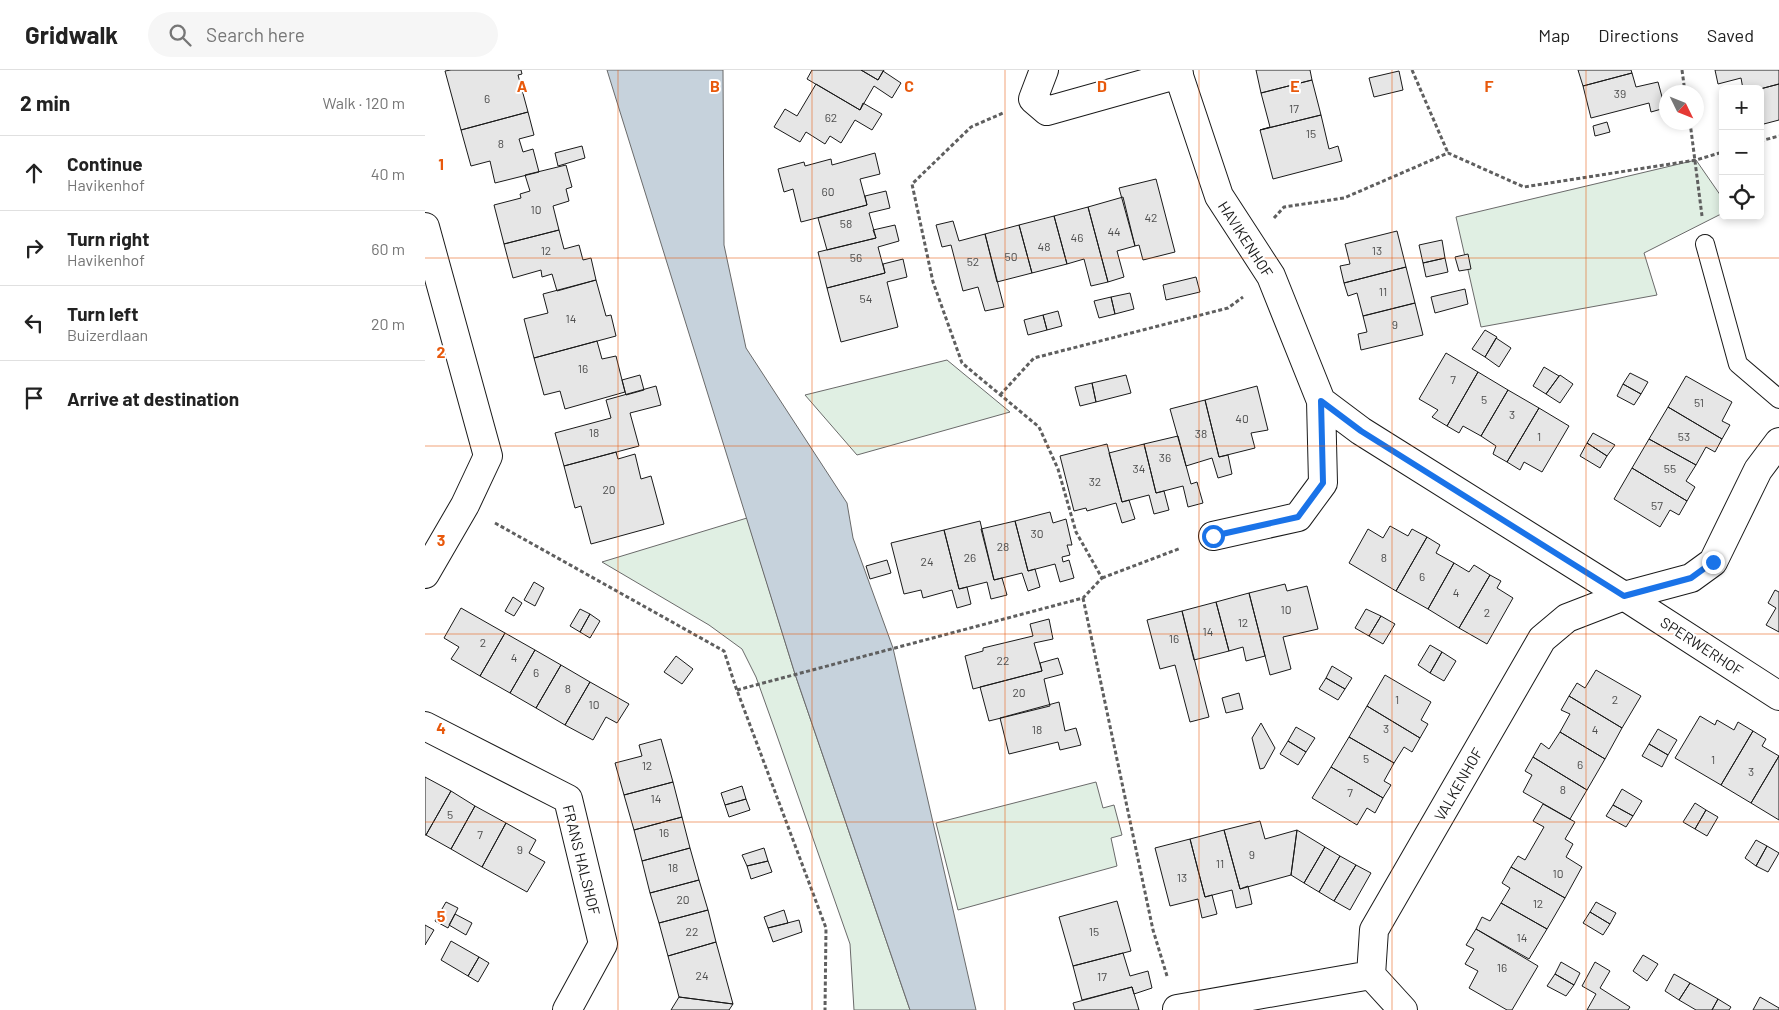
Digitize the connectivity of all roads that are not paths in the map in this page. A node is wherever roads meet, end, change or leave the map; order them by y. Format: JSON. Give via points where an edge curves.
{"nodes":[{"id":1,"x":1044,"y":70,"type":"edge"},
{"id":2,"x":1178,"y":72,"type":"edge"},
{"id":3,"x":425,"y":227,"type":"edge"},
{"id":4,"x":1705,"y":244,"type":"road end"},
{"id":5,"x":1779,"y":398,"type":"edge"},
{"id":6,"x":1321,"y":401,"type":"junction"},
{"id":7,"x":1779,"y":442,"type":"edge"},
{"id":8,"x":1213,"y":536,"type":"road end"},
{"id":9,"x":425,"y":574,"type":"edge"},
{"id":10,"x":1624,"y":596,"type":"junction"},
{"id":11,"x":1779,"y":696,"type":"edge"},
{"id":12,"x":425,"y":726,"type":"edge"},
{"id":13,"x":1371,"y":975,"type":"junction"},
{"id":14,"x":1177,"y":1009,"type":"road end"},
{"id":15,"x":567,"y":1010,"type":"edge"},
{"id":16,"x":1403,"y":1010,"type":"edge"}],
"edges":[{"from":1,"to":2,"type":"street","name":"HAVIKENHOF","via":[[1033,99],[1047,111]]},
{"from":2,"to":6,"type":"street","name":"HAVIKENHOF","via":[[1219,196],[1271,276]]},
{"from":3,"to":9,"type":"street","via":[[488,456],[465,505]]},
{"from":4,"to":5,"type":"lane","via":[[1738,364]]},
{"from":6,"to":8,"type":"street","name":"HAVIKENHOF","via":[[1323,483],[1298,517]]},
{"from":6,"to":10,"type":"street","via":[[1361,431]]},
{"from":7,"to":10,"type":"street","name":"VALKENHOF","via":[[1758,470],[1713,562],[1691,578]]},
{"from":10,"to":11,"type":"street","name":"SPERWERHOF"},
{"from":10,"to":13,"type":"street","name":"VALKENHOF","via":[[1567,618],[1542,639],[1374,930]]},
{"from":12,"to":15,"type":"street","name":"FRANS HALSHOF","via":[[568,799],[603,944]]},
{"from":13,"to":14,"type":"street"},
{"from":13,"to":16,"type":"street"}]}
